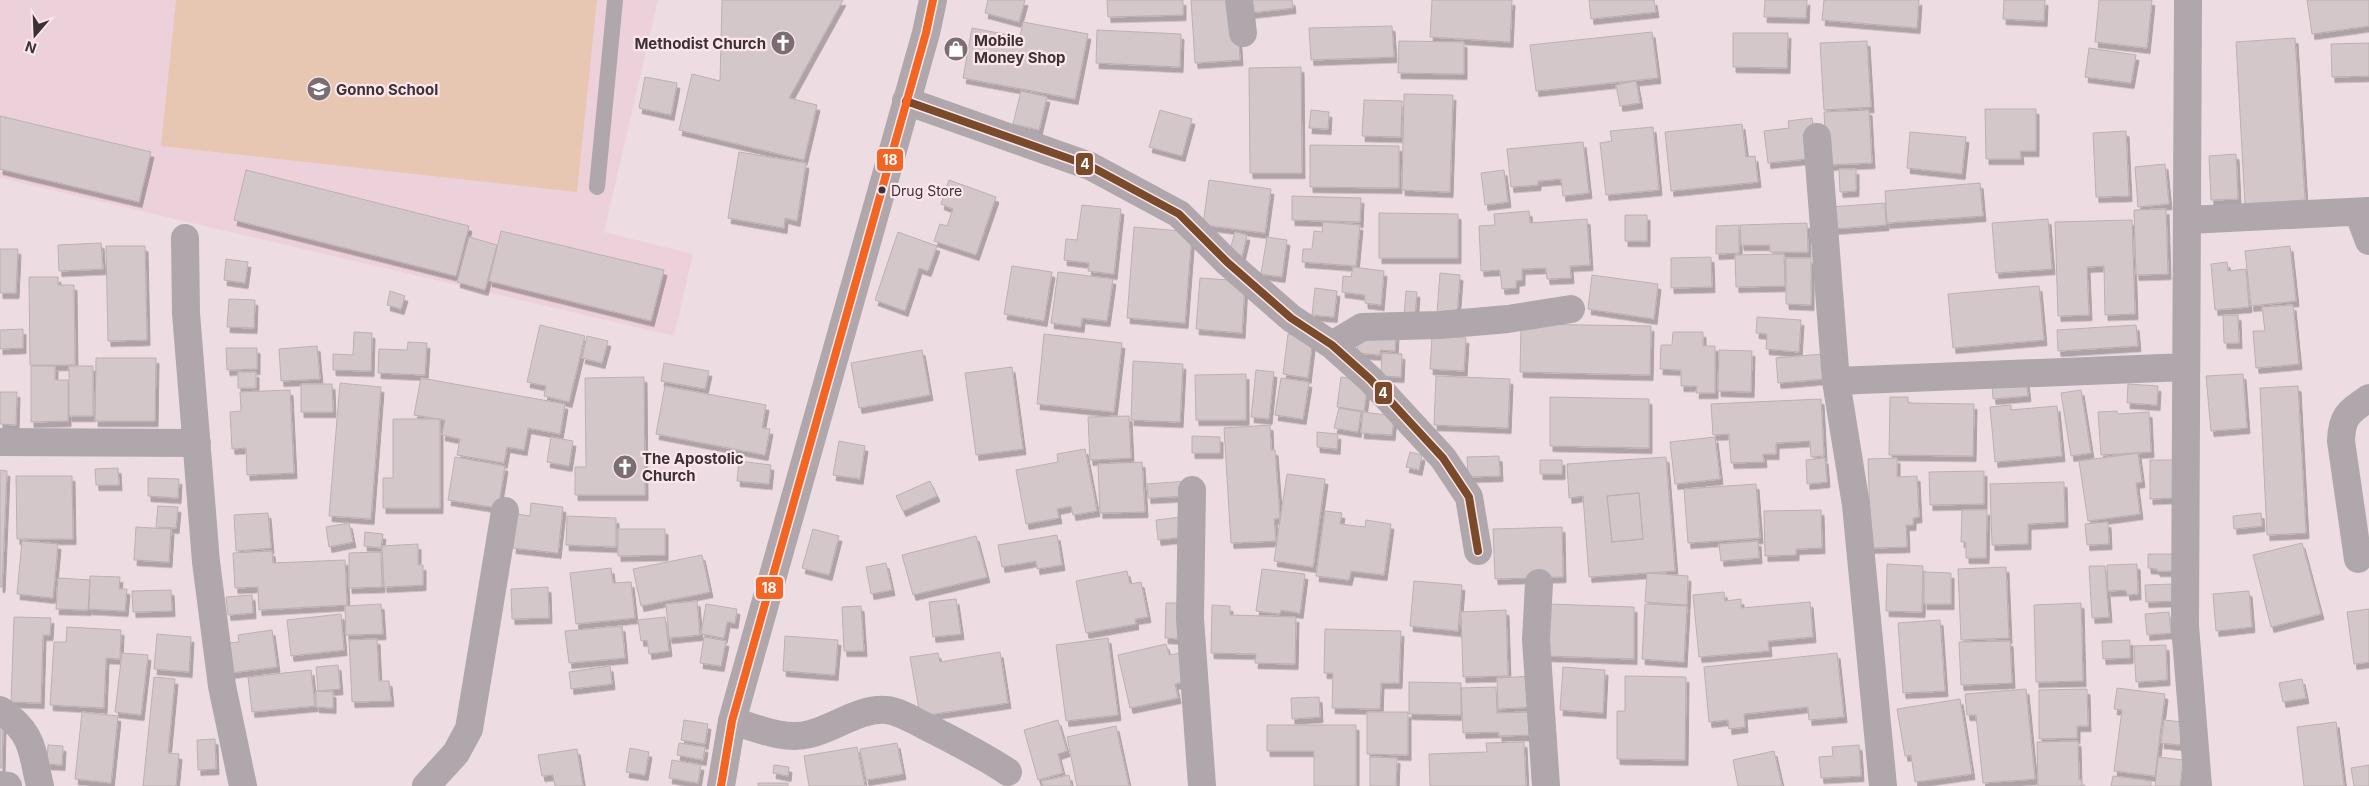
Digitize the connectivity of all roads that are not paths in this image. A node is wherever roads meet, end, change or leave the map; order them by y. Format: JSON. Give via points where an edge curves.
{"nodes":[{"id":1,"x":615,"y":0,"type":"edge"},
{"id":2,"x":933,"y":0,"type":"edge"},
{"id":3,"x":1239,"y":0,"type":"edge"},
{"id":4,"x":2188,"y":0,"type":"edge"},
{"id":5,"x":1243,"y":32,"type":"dead end"},
{"id":6,"x":906,"y":101,"type":"junction"},
{"id":7,"x":1817,"y":137,"type":"dead end"},
{"id":8,"x":597,"y":187,"type":"dead end"},
{"id":9,"x":2363,"y":212,"type":"edge"},
{"id":10,"x":2188,"y":220,"type":"junction"},
{"id":11,"x":185,"y":238,"type":"dead end"},
{"id":12,"x":2369,"y":241,"type":"edge"},
{"id":13,"x":1570,"y":309,"type":"dead end"},
{"id":14,"x":1332,"y":345,"type":"junction"},
{"id":15,"x":2186,"y":367,"type":"junction"},
{"id":16,"x":1836,"y":381,"type":"junction"},
{"id":17,"x":2369,"y":398,"type":"edge"},
{"id":18,"x":0,"y":442,"type":"edge"},
{"id":19,"x":197,"y":443,"type":"junction"},
{"id":20,"x":1192,"y":490,"type":"dead end"},
{"id":21,"x":505,"y":511,"type":"dead end"},
{"id":22,"x":1478,"y":551,"type":"dead end"},
{"id":23,"x":2358,"y":559,"type":"dead end"},
{"id":24,"x":1539,"y":583,"type":"dead end"},
{"id":25,"x":0,"y":710,"type":"edge"},
{"id":26,"x":732,"y":721,"type":"junction"},
{"id":27,"x":1008,"y":772,"type":"dead end"},
{"id":28,"x":0,"y":786,"type":"edge"},
{"id":29,"x":8,"y":786,"type":"edge"},
{"id":30,"x":40,"y":786,"type":"edge"},
{"id":31,"x":243,"y":786,"type":"edge"},
{"id":32,"x":426,"y":786,"type":"edge"},
{"id":33,"x":721,"y":786,"type":"edge"},
{"id":34,"x":1202,"y":786,"type":"edge"},
{"id":35,"x":1546,"y":786,"type":"edge"},
{"id":36,"x":1883,"y":786,"type":"edge"},
{"id":37,"x":2198,"y":786,"type":"edge"}],
"edges":[{"from":1,"to":8,"type":"lane"},
{"from":2,"to":6,"type":"street"},
{"from":3,"to":5,"type":"street"},
{"from":4,"to":10,"type":"street"},
{"from":6,"to":14,"type":"street","via":[[1090,166],[1179,214],[1227,262],[1292,318]]},
{"from":6,"to":26,"type":"street"},
{"from":7,"to":16,"type":"street"},
{"from":9,"to":10,"type":"street"},
{"from":9,"to":12,"type":"street"},
{"from":10,"to":15,"type":"street"},
{"from":11,"to":19,"type":"street","via":[[186,313]]},
{"from":13,"to":14,"type":"street","via":[[1449,324],[1362,328]]},
{"from":14,"to":22,"type":"street","via":[[1370,379],[1443,458],[1468,497]]},
{"from":15,"to":16,"type":"street"},
{"from":15,"to":37,"type":"street","via":[[2185,626]]},
{"from":16,"to":36,"type":"street","via":[[1856,505]]},
{"from":17,"to":23,"type":"street","via":[[2347,413],[2342,426],[2341,441]]},
{"from":18,"to":19,"type":"street"},
{"from":19,"to":31,"type":"street","via":[[206,562],[222,686]]},
{"from":20,"to":34,"type":"street","via":[[1190,619]]},
{"from":21,"to":32,"type":"street","via":[[469,729],[456,753]]},
{"from":24,"to":35,"type":"street","via":[[1536,640]]},
{"from":25,"to":30,"type":"street","via":[[28,735]]},
{"from":26,"to":27,"type":"street","via":[[779,735],[795,736],[810,734],[869,712],[887,710],[980,753]]},
{"from":26,"to":33,"type":"street"},
{"from":28,"to":29,"type":"street"}]}
